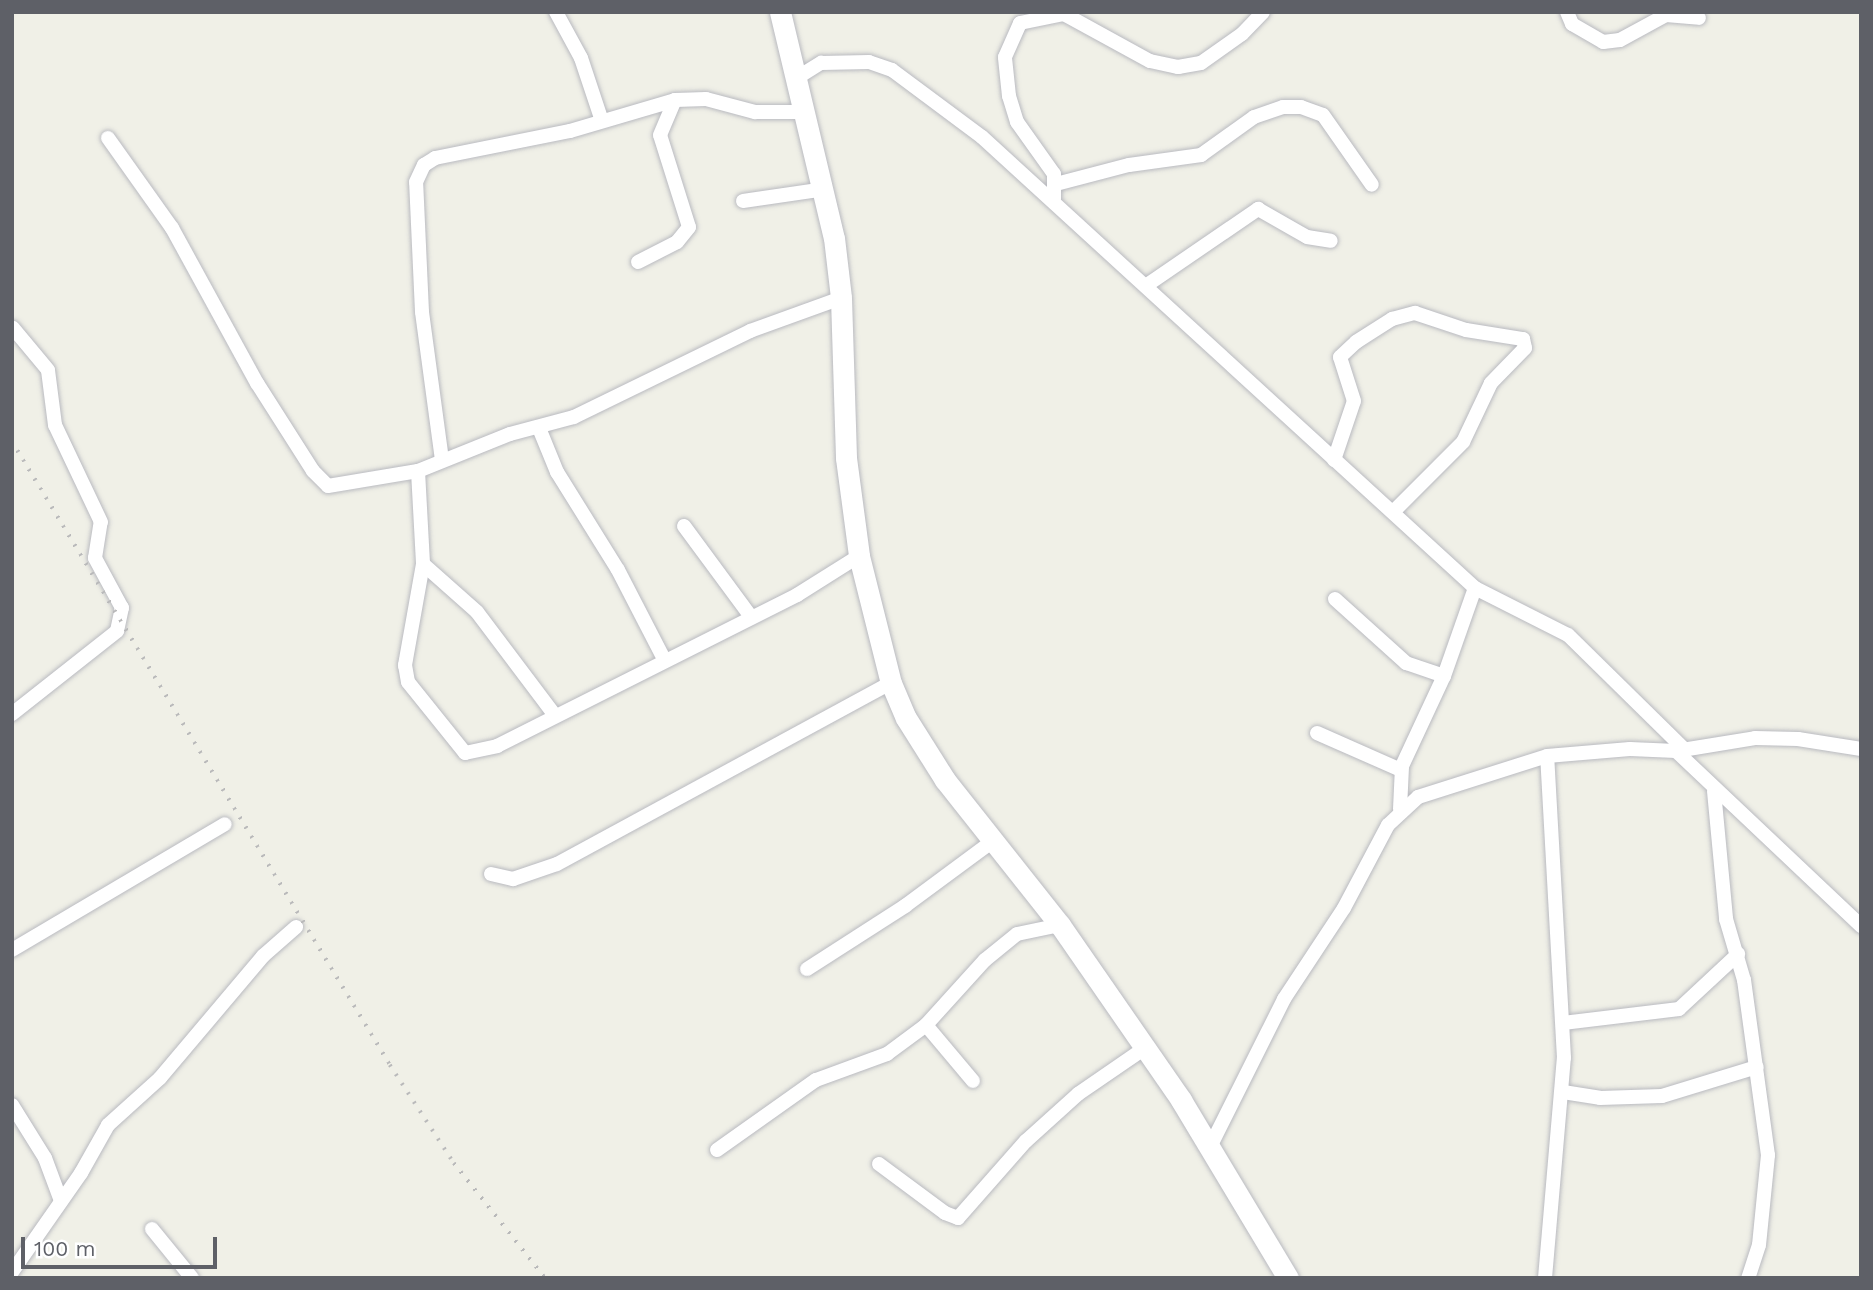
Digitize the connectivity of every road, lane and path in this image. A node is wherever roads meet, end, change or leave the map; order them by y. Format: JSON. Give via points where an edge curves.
{"nodes":[{"id":1,"x":556,"y":12,"type":"edge"},
{"id":2,"x":780,"y":12,"type":"edge"},
{"id":3,"x":1263,"y":12,"type":"edge"},
{"id":4,"x":1567,"y":12,"type":"edge"},
{"id":5,"x":1699,"y":18,"type":"dead end"},
{"id":6,"x":795,"y":79,"type":"junction"},
{"id":7,"x":675,"y":100,"type":"junction"},
{"id":8,"x":804,"y":112,"type":"junction"},
{"id":9,"x":602,"y":121,"type":"junction"},
{"id":10,"x":108,"y":138,"type":"dead end"},
{"id":11,"x":1373,"y":185,"type":"dead end"},
{"id":12,"x":825,"y":189,"type":"junction"},
{"id":13,"x":1055,"y":191,"type":"junction"},
{"id":14,"x":743,"y":201,"type":"dead end"},
{"id":15,"x":1331,"y":241,"type":"dead end"},
{"id":16,"x":638,"y":262,"type":"dead end"},
{"id":17,"x":1147,"y":285,"type":"junction"},
{"id":18,"x":841,"y":298,"type":"junction"},
{"id":19,"x":13,"y":327,"type":"edge"},
{"id":20,"x":539,"y":428,"type":"junction"},
{"id":21,"x":442,"y":460,"type":"junction"},
{"id":22,"x":1334,"y":460,"type":"junction"},
{"id":23,"x":418,"y":471,"type":"junction"},
{"id":24,"x":1393,"y":512,"type":"junction"},
{"id":25,"x":684,"y":526,"type":"dead end"},
{"id":26,"x":859,"y":556,"type":"junction"},
{"id":27,"x":423,"y":564,"type":"junction"},
{"id":28,"x":1475,"y":588,"type":"junction"},
{"id":29,"x":1335,"y":599,"type":"dead end"},
{"id":30,"x":751,"y":617,"type":"junction"},
{"id":31,"x":664,"y":659,"type":"junction"},
{"id":32,"x":1444,"y":676,"type":"junction"},
{"id":33,"x":891,"y":684,"type":"junction"},
{"id":34,"x":12,"y":714,"type":"edge"},
{"id":35,"x":554,"y":714,"type":"junction"},
{"id":36,"x":1317,"y":733,"type":"dead end"},
{"id":37,"x":1861,"y":749,"type":"edge"},
{"id":38,"x":1680,"y":751,"type":"junction"},
{"id":39,"x":1547,"y":756,"type":"junction"},
{"id":40,"x":1401,"y":770,"type":"junction"},
{"id":41,"x":1714,"y":791,"type":"junction"},
{"id":42,"x":1400,"y":809,"type":"junction"},
{"id":43,"x":225,"y":824,"type":"dead end"},
{"id":44,"x":993,"y":841,"type":"junction"},
{"id":45,"x":491,"y":874,"type":"dead end"},
{"id":46,"x":1846,"y":912,"type":"junction"},
{"id":47,"x":1861,"y":916,"type":"edge"},
{"id":48,"x":1060,"y":925,"type":"junction"},
{"id":49,"x":1861,"y":926,"type":"edge"},
{"id":50,"x":296,"y":927,"type":"dead end"},
{"id":51,"x":12,"y":950,"type":"edge"},
{"id":52,"x":1738,"y":954,"type":"junction"},
{"id":53,"x":807,"y":969,"type":"dead end"},
{"id":54,"x":1563,"y":1023,"type":"junction"},
{"id":55,"x":926,"y":1025,"type":"junction"},
{"id":56,"x":1145,"y":1048,"type":"junction"},
{"id":57,"x":1757,"y":1067,"type":"junction"},
{"id":58,"x":974,"y":1081,"type":"dead end"},
{"id":59,"x":1563,"y":1092,"type":"junction"},
{"id":60,"x":12,"y":1105,"type":"edge"},
{"id":61,"x":1210,"y":1147,"type":"junction"},
{"id":62,"x":717,"y":1150,"type":"dead end"},
{"id":63,"x":879,"y":1164,"type":"dead end"},
{"id":64,"x":61,"y":1201,"type":"junction"},
{"id":65,"x":152,"y":1229,"type":"dead end"},
{"id":66,"x":12,"y":1272,"type":"edge"},
{"id":67,"x":192,"y":1278,"type":"edge"},
{"id":68,"x":1287,"y":1278,"type":"edge"},
{"id":69,"x":1545,"y":1278,"type":"edge"},
{"id":70,"x":1748,"y":1278,"type":"edge"}],
"edges":[{"from":1,"to":9,"type":"street","via":[[581,58]]},
{"from":2,"to":6,"type":"main road"},
{"from":3,"to":13,"type":"street","via":[[1242,34],[1201,63],[1178,67],[1150,61],[1065,14],[1020,23],[1005,57],[1009,96],[1017,122]]},
{"from":4,"to":5,"type":"street","via":[[1572,24],[1604,42],[1620,40],[1666,15]]},
{"from":6,"to":8,"type":"main road"},
{"from":6,"to":13,"type":"street","via":[[821,62],[842,60],[892,70]]},
{"from":7,"to":8,"type":"street","via":[[706,99],[755,112]]},
{"from":7,"to":9,"type":"street"},
{"from":7,"to":16,"type":"street","via":[[660,135],[689,227],[677,242]]},
{"from":8,"to":12,"type":"main road"},
{"from":9,"to":21,"type":"street","via":[[435,158],[418,171],[424,340]]},
{"from":10,"to":23,"type":"street","via":[[172,228],[257,383],[320,480],[341,486]]},
{"from":11,"to":13,"type":"street","via":[[1323,115],[1301,107],[1283,107],[1254,117],[1201,155],[1129,165]]},
{"from":12,"to":14,"type":"street"},
{"from":12,"to":18,"type":"main road"},
{"from":13,"to":17,"type":"street"},
{"from":15,"to":17,"type":"street","via":[[1307,237],[1258,209]]},
{"from":17,"to":22,"type":"street"},
{"from":18,"to":20,"type":"street","via":[[750,331],[612,400]]},
{"from":18,"to":26,"type":"main road","via":[[846,458]]},
{"from":19,"to":34,"type":"street","via":[[48,370],[55,425],[101,522],[95,558],[122,608],[117,631]]},
{"from":20,"to":21,"type":"street","via":[[510,433]]},
{"from":20,"to":31,"type":"street","via":[[557,472],[618,570]]},
{"from":21,"to":23,"type":"street"},
{"from":22,"to":24,"type":"street"},
{"from":22,"to":24,"type":"street","via":[[1354,401],[1340,357],[1356,342],[1392,319],[1415,313],[1466,330],[1523,339],[1525,348],[1491,383],[1463,442]]},
{"from":23,"to":27,"type":"street"},
{"from":24,"to":28,"type":"street"},
{"from":25,"to":30,"type":"street"},
{"from":26,"to":30,"type":"street"},
{"from":26,"to":33,"type":"main road"},
{"from":27,"to":35,"type":"street","via":[[477,612]]},
{"from":27,"to":35,"type":"street","via":[[405,665],[408,682],[455,746],[465,753],[486,750]]},
{"from":28,"to":32,"type":"street"},
{"from":28,"to":38,"type":"street","via":[[1568,635]]},
{"from":29,"to":32,"type":"street","via":[[1406,663]]},
{"from":30,"to":31,"type":"street"},
{"from":31,"to":35,"type":"street"},
{"from":32,"to":40,"type":"street"},
{"from":33,"to":44,"type":"main road","via":[[906,718],[939,769]]},
{"from":33,"to":45,"type":"street","via":[[545,870],[513,879]]},
{"from":36,"to":40,"type":"street"},
{"from":37,"to":38,"type":"street","via":[[1798,738],[1755,738]]},
{"from":38,"to":39,"type":"street","via":[[1630,749]]},
{"from":38,"to":41,"type":"street"},
{"from":39,"to":42,"type":"street","via":[[1418,797]]},
{"from":39,"to":54,"type":"street"},
{"from":40,"to":42,"type":"street"},
{"from":41,"to":46,"type":"street"},
{"from":41,"to":52,"type":"street","via":[[1726,919]]},
{"from":42,"to":61,"type":"street","via":[[1344,908],[1284,999]]},
{"from":43,"to":51,"type":"street"},
{"from":44,"to":48,"type":"main road"},
{"from":44,"to":53,"type":"street","via":[[905,906]]},
{"from":46,"to":47,"type":"street"},
{"from":46,"to":49,"type":"street"},
{"from":48,"to":55,"type":"street","via":[[1017,934],[1001,945]]},
{"from":48,"to":56,"type":"main road"},
{"from":50,"to":64,"type":"street","via":[[263,956],[160,1078],[108,1125]]},
{"from":52,"to":54,"type":"street","via":[[1679,1009]]},
{"from":52,"to":57,"type":"street"},
{"from":54,"to":59,"type":"street"},
{"from":55,"to":58,"type":"street"},
{"from":55,"to":62,"type":"street","via":[[877,1059],[816,1080]]},
{"from":56,"to":61,"type":"main road"},
{"from":56,"to":63,"type":"street","via":[[1078,1094],[1026,1141],[958,1218]]},
{"from":57,"to":59,"type":"street","via":[[1662,1096],[1600,1098]]},
{"from":57,"to":70,"type":"street","via":[[1768,1182],[1759,1245]]},
{"from":59,"to":69,"type":"street"},
{"from":60,"to":64,"type":"street","via":[[45,1158]]},
{"from":61,"to":68,"type":"main road"},
{"from":64,"to":66,"type":"street"},
{"from":65,"to":67,"type":"street"}]}
